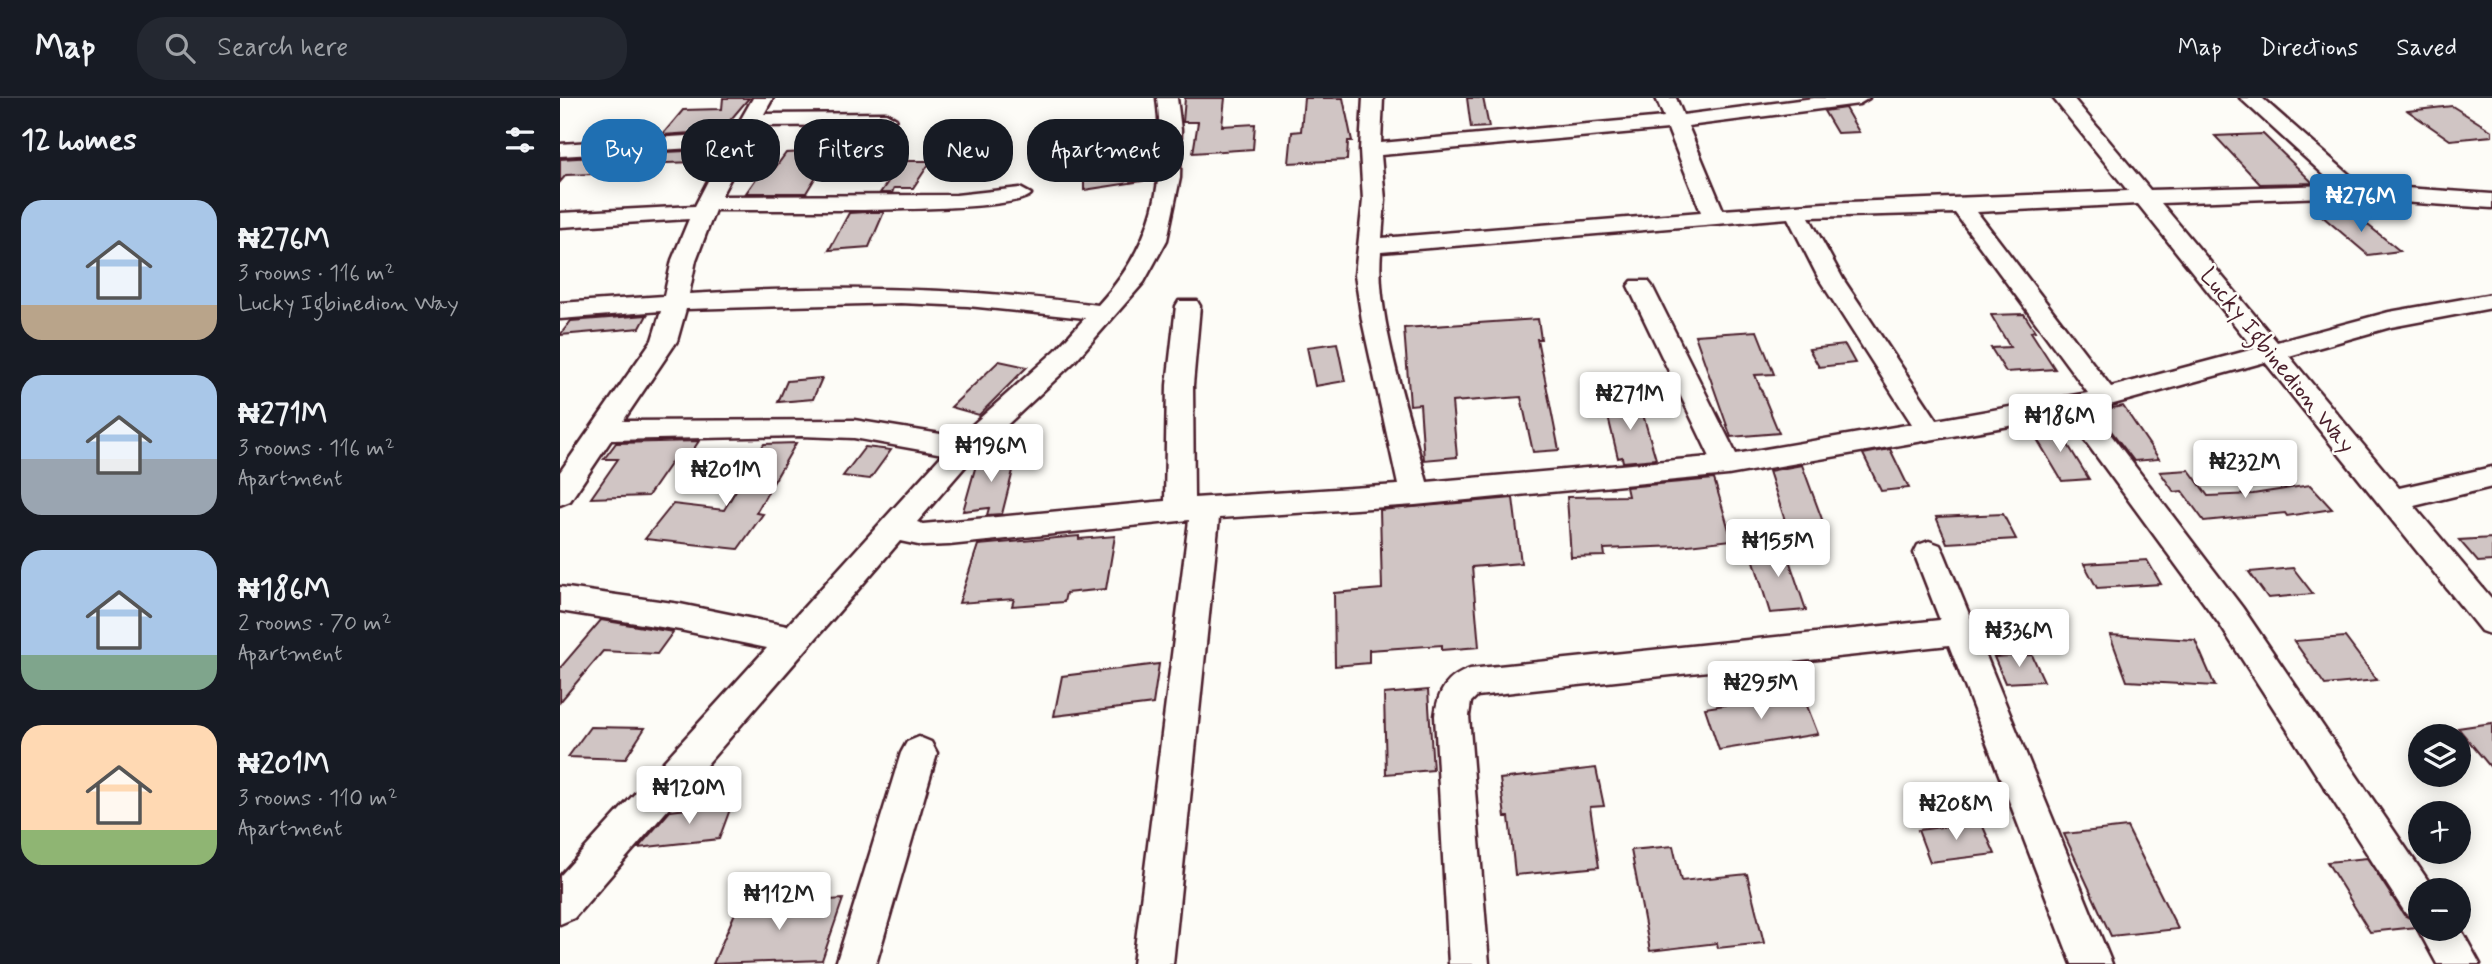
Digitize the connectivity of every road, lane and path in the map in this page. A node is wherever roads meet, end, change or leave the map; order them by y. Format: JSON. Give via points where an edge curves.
{"nodes":[{"id":1,"x":763,"y":98,"type":"edge"},
{"id":2,"x":1167,"y":98,"type":"edge"},
{"id":3,"x":1373,"y":98,"type":"edge"},
{"id":4,"x":1666,"y":98,"type":"edge"},
{"id":5,"x":1859,"y":98,"type":"edge"},
{"id":6,"x":2063,"y":98,"type":"edge"},
{"id":7,"x":2250,"y":98,"type":"edge"},
{"id":8,"x":886,"y":118,"type":"dead end"},
{"id":9,"x":751,"y":119,"type":"edge"},
{"id":10,"x":1675,"y":122,"type":"junction"},
{"id":11,"x":780,"y":127,"type":"edge"},
{"id":12,"x":681,"y":137,"type":"edge"},
{"id":13,"x":560,"y":150,"type":"edge"},
{"id":14,"x":1370,"y":150,"type":"junction"},
{"id":15,"x":719,"y":182,"type":"edge"},
{"id":16,"x":2354,"y":191,"type":"junction"},
{"id":17,"x":1020,"y":194,"type":"dead end"},
{"id":18,"x":2144,"y":197,"type":"junction"},
{"id":19,"x":2492,"y":201,"type":"edge"},
{"id":20,"x":706,"y":208,"type":"junction"},
{"id":21,"x":1962,"y":208,"type":"junction"},
{"id":22,"x":1795,"y":211,"type":"junction"},
{"id":23,"x":1714,"y":218,"type":"junction"},
{"id":24,"x":560,"y":220,"type":"edge"},
{"id":25,"x":1370,"y":246,"type":"junction"},
{"id":26,"x":1640,"y":286,"type":"dead end"},
{"id":27,"x":677,"y":301,"type":"junction"},
{"id":28,"x":2492,"y":301,"type":"edge"},
{"id":29,"x":1188,"y":306,"type":"dead end"},
{"id":30,"x":560,"y":311,"type":"edge"},
{"id":31,"x":1104,"y":313,"type":"junction"},
{"id":32,"x":2271,"y":352,"type":"junction"},
{"id":33,"x":2089,"y":401,"type":"junction"},
{"id":34,"x":1928,"y":429,"type":"junction"},
{"id":35,"x":606,"y":431,"type":"junction"},
{"id":36,"x":965,"y":447,"type":"junction"},
{"id":37,"x":1728,"y":464,"type":"junction"},
{"id":38,"x":2492,"y":477,"type":"edge"},
{"id":39,"x":560,"y":494,"type":"edge"},
{"id":40,"x":1415,"y":494,"type":"junction"},
{"id":41,"x":2393,"y":499,"type":"junction"},
{"id":42,"x":1192,"y":509,"type":"junction"},
{"id":43,"x":892,"y":528,"type":"junction"},
{"id":44,"x":1928,"y":553,"type":"dead end"},
{"id":45,"x":560,"y":598,"type":"edge"},
{"id":46,"x":2492,"y":622,"type":"edge"},
{"id":47,"x":1959,"y":631,"type":"junction"},
{"id":48,"x":795,"y":641,"type":"junction"},
{"id":49,"x":919,"y":754,"type":"dead end"},
{"id":50,"x":2408,"y":883,"type":"edge"},
{"id":51,"x":560,"y":905,"type":"edge"},
{"id":52,"x":2446,"y":941,"type":"edge"},
{"id":53,"x":856,"y":964,"type":"edge"},
{"id":54,"x":1153,"y":964,"type":"edge"},
{"id":55,"x":1469,"y":964,"type":"edge"},
{"id":56,"x":2092,"y":964,"type":"edge"},
{"id":57,"x":2460,"y":964,"type":"edge"}],
"edges":[{"from":1,"to":9,"type":"street"},
{"from":2,"to":31,"type":"street","via":[[1169,177],[1156,240],[1132,282]]},
{"from":3,"to":14,"type":"street"},
{"from":4,"to":10,"type":"street"},
{"from":5,"to":10,"type":"street"},
{"from":6,"to":18,"type":"street","name":"Lucky Igbinedion Way"},
{"from":7,"to":16,"type":"street"},
{"from":8,"to":11,"type":"street"},
{"from":10,"to":14,"type":"street"},
{"from":10,"to":23,"type":"street"},
{"from":12,"to":13,"type":"street"},
{"from":14,"to":25,"type":"street","via":[[1374,200]]},
{"from":15,"to":20,"type":"street"},
{"from":16,"to":18,"type":"street"},
{"from":16,"to":19,"type":"street"},
{"from":17,"to":20,"type":"street","via":[[956,202]]},
{"from":18,"to":21,"type":"street"},
{"from":18,"to":32,"type":"street","name":"Lucky Igbinedion Way"},
{"from":20,"to":24,"type":"street"},
{"from":20,"to":27,"type":"street","via":[[684,260]]},
{"from":21,"to":22,"type":"street"},
{"from":21,"to":33,"type":"street"},
{"from":22,"to":23,"type":"street"},
{"from":22,"to":34,"type":"street","via":[[1830,279]]},
{"from":23,"to":25,"type":"street"},
{"from":25,"to":40,"type":"street","via":[[1367,275],[1374,320]]},
{"from":26,"to":37,"type":"street"},
{"from":27,"to":30,"type":"street"},
{"from":27,"to":31,"type":"street","via":[[942,298]]},
{"from":27,"to":35,"type":"street","via":[[664,341]]},
{"from":28,"to":32,"type":"street","via":[[2389,320]]},
{"from":29,"to":42,"type":"street","via":[[1180,398]]},
{"from":31,"to":36,"type":"street","via":[[1065,356]]},
{"from":32,"to":33,"type":"street"},
{"from":32,"to":41,"type":"street","name":"Lucky Igbinedion Way"},
{"from":33,"to":34,"type":"street"},
{"from":33,"to":50,"type":"street"},
{"from":34,"to":37,"type":"street"},
{"from":35,"to":36,"type":"street","via":[[854,429]]},
{"from":35,"to":39,"type":"street"},
{"from":36,"to":43,"type":"street"},
{"from":37,"to":40,"type":"street"},
{"from":38,"to":41,"type":"street"},
{"from":40,"to":42,"type":"street"},
{"from":41,"to":46,"type":"street","name":"Lucky Igbinedion Way"},
{"from":42,"to":43,"type":"street","via":[[949,534],[923,535]]},
{"from":42,"to":54,"type":"street"},
{"from":43,"to":48,"type":"street"},
{"from":44,"to":47,"type":"street"},
{"from":45,"to":48,"type":"street"},
{"from":47,"to":55,"type":"street","via":[[1470,683],[1454,700],[1452,716]]},
{"from":47,"to":56,"type":"street"},
{"from":48,"to":51,"type":"street"},
{"from":49,"to":53,"type":"street"},
{"from":52,"to":57,"type":"street"}]}
